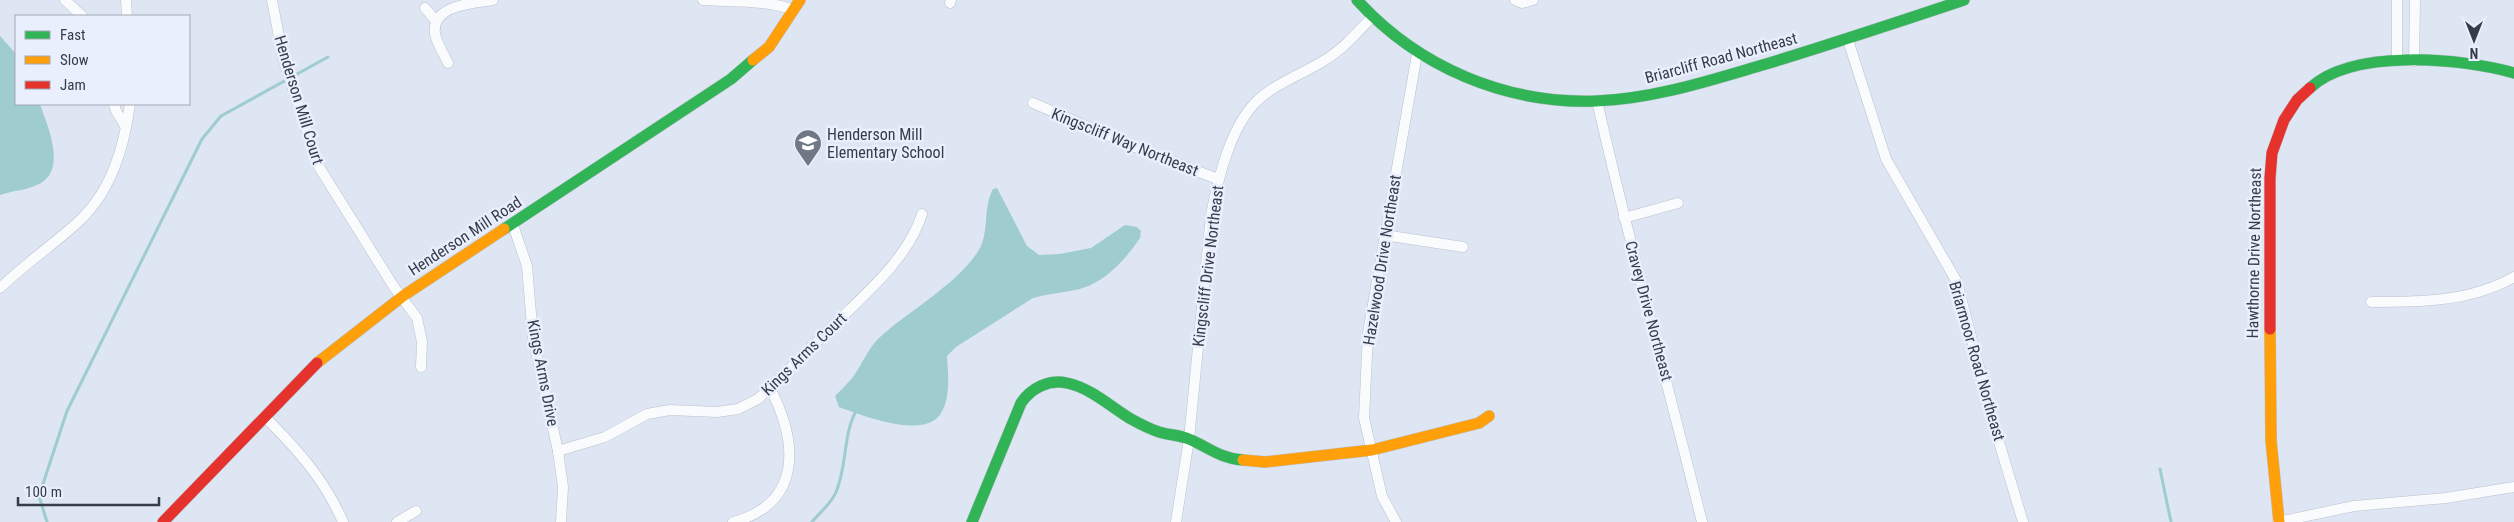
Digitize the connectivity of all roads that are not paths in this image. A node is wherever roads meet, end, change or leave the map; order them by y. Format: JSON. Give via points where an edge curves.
{"nodes":[{"id":1,"x":65,"y":0,"type":"edge"},
{"id":2,"x":126,"y":0,"type":"edge"},
{"id":3,"x":272,"y":0,"type":"edge"},
{"id":4,"x":493,"y":0,"type":"edge"},
{"id":5,"x":703,"y":0,"type":"edge"},
{"id":6,"x":800,"y":0,"type":"edge"},
{"id":7,"x":1357,"y":0,"type":"edge"},
{"id":8,"x":1515,"y":0,"type":"edge"},
{"id":9,"x":1533,"y":0,"type":"edge"},
{"id":10,"x":1964,"y":0,"type":"edge"},
{"id":11,"x":2397,"y":0,"type":"edge"},
{"id":12,"x":2415,"y":0,"type":"edge"},
{"id":13,"x":424,"y":8,"type":"dead end"},
{"id":14,"x":793,"y":10,"type":"junction"},
{"id":15,"x":81,"y":15,"type":"edge"},
{"id":16,"x":128,"y":15,"type":"edge"},
{"id":17,"x":1371,"y":18,"type":"junction"},
{"id":18,"x":436,"y":21,"type":"junction"},
{"id":19,"x":1848,"y":40,"type":"junction"},
{"id":20,"x":1417,"y":54,"type":"junction"},
{"id":21,"x":2397,"y":60,"type":"junction"},
{"id":22,"x":2414,"y":61,"type":"junction"},
{"id":23,"x":448,"y":64,"type":"dead end"},
{"id":24,"x":2514,"y":73,"type":"edge"},
{"id":25,"x":1597,"y":100,"type":"junction"},
{"id":26,"x":1033,"y":103,"type":"dead end"},
{"id":27,"x":114,"y":105,"type":"edge"},
{"id":28,"x":130,"y":105,"type":"edge"},
{"id":29,"x":126,"y":127,"type":"junction"},
{"id":30,"x":1218,"y":179,"type":"junction"},
{"id":31,"x":1678,"y":203,"type":"dead end"},
{"id":32,"x":922,"y":214,"type":"dead end"},
{"id":33,"x":1624,"y":218,"type":"junction"},
{"id":34,"x":513,"y":225,"type":"junction"},
{"id":35,"x":1384,"y":235,"type":"junction"},
{"id":36,"x":1462,"y":247,"type":"dead end"},
{"id":37,"x":2514,"y":277,"type":"edge"},
{"id":38,"x":0,"y":288,"type":"edge"},
{"id":39,"x":403,"y":296,"type":"junction"},
{"id":40,"x":2371,"y":302,"type":"dead end"},
{"id":41,"x":421,"y":367,"type":"dead end"},
{"id":42,"x":770,"y":388,"type":"junction"},
{"id":43,"x":1489,"y":416,"type":"dead end"},
{"id":44,"x":265,"y":417,"type":"junction"},
{"id":45,"x":1189,"y":439,"type":"junction"},
{"id":46,"x":1372,"y":450,"type":"junction"},
{"id":47,"x":558,"y":451,"type":"junction"},
{"id":48,"x":2514,"y":487,"type":"edge"},
{"id":49,"x":416,"y":511,"type":"dead end"},
{"id":50,"x":1699,"y":521,"type":"edge"},
{"id":51,"x":162,"y":522,"type":"edge"},
{"id":52,"x":343,"y":522,"type":"edge"},
{"id":53,"x":397,"y":522,"type":"edge"},
{"id":54,"x":561,"y":522,"type":"edge"},
{"id":55,"x":733,"y":522,"type":"edge"},
{"id":56,"x":972,"y":522,"type":"edge"},
{"id":57,"x":1176,"y":522,"type":"edge"},
{"id":58,"x":1396,"y":522,"type":"edge"},
{"id":59,"x":2023,"y":522,"type":"edge"},
{"id":60,"x":2279,"y":522,"type":"edge"}],
"edges":[{"from":1,"to":15,"type":"street"},
{"from":2,"to":16,"type":"street"},
{"from":3,"to":39,"type":"street","name":"Henderson Mill Court","via":[[283,58],[319,167],[388,279]]},
{"from":4,"to":18,"type":"street","via":[[466,4],[443,13]]},
{"from":5,"to":14,"type":"street","via":[[766,2]]},
{"from":6,"to":14,"type":"street","name":"Henderson Mill Road"},
{"from":7,"to":17,"type":"street","name":"Briarcliff Road Northeast"},
{"from":8,"to":9,"type":"street","via":[[1522,3]]},
{"from":10,"to":19,"type":"street","name":"Briarcliff Road Northeast"},
{"from":11,"to":21,"type":"street"},
{"from":12,"to":22,"type":"street"},
{"from":13,"to":18,"type":"street"},
{"from":14,"to":34,"type":"street","name":"Henderson Mill Road","via":[[769,47],[731,79]]},
{"from":17,"to":20,"type":"street","name":"Briarcliff Road Northeast"},
{"from":17,"to":30,"type":"street","name":"Kingscliff Drive Northeast","via":[[1350,41],[1327,59],[1255,103],[1238,127]]},
{"from":18,"to":23,"type":"street","via":[[437,41]]},
{"from":19,"to":25,"type":"street","name":"Briarcliff Road Northeast","via":[[1659,94]]},
{"from":19,"to":59,"type":"street","name":"Briarmoor Road Northeast","via":[[1886,159],[1957,282]]},
{"from":20,"to":25,"type":"street","name":"Briarcliff Road Northeast","via":[[1466,77],[1504,90],[1568,100]]},
{"from":20,"to":35,"type":"street","name":"Hazelwood Drive Northeast"},
{"from":21,"to":22,"type":"street","name":"Hawthorne Drive Northeast"},
{"from":21,"to":60,"type":"street","name":"Hawthorne Drive Northeast","via":[[2341,68],[2310,86],[2286,116],[2274,144],[2270,184],[2270,421]]},
{"from":22,"to":24,"type":"street","name":"Hawthorne Drive Northeast","via":[[2481,65]]},
{"from":25,"to":33,"type":"street","name":"Cravey Drive Northeast"},
{"from":26,"to":30,"type":"street","name":"Kingscliff Way Northeast"},
{"from":27,"to":29,"type":"street"},
{"from":28,"to":29,"type":"street"},
{"from":29,"to":38,"type":"street","via":[[111,176],[96,202],[77,223]]},
{"from":30,"to":45,"type":"street","name":"Kingscliff Drive Northeast","via":[[1211,215]]},
{"from":31,"to":33,"type":"street"},
{"from":32,"to":42,"type":"street","name":"Kings Arms Court","via":[[918,227],[898,257],[868,292]]},
{"from":33,"to":50,"type":"street","name":"Cravey Drive Northeast","via":[[1683,441]]},
{"from":34,"to":39,"type":"street","name":"Henderson Mill Road"},
{"from":34,"to":47,"type":"street","name":"Kings Arms Drive","via":[[526,266],[534,338]]},
{"from":35,"to":36,"type":"street"},
{"from":35,"to":46,"type":"street","name":"Hazelwood Drive Northeast","via":[[1368,333],[1364,418]]},
{"from":37,"to":40,"type":"street","via":[[2474,294],[2422,302]]},
{"from":39,"to":41,"type":"street","name":"Henderson Mill Court","via":[[417,318],[422,342]]},
{"from":39,"to":44,"type":"street","name":"Henderson Mill Road","via":[[324,356]]},
{"from":42,"to":47,"type":"street","name":"Kings Arms Court","via":[[738,410],[670,410],[647,414],[605,437]]},
{"from":42,"to":55,"type":"street","via":[[782,411],[791,450],[788,473],[767,508],[752,517]]},
{"from":43,"to":46,"type":"street","via":[[1479,423]]},
{"from":44,"to":51,"type":"street","name":"Henderson Mill Road"},
{"from":44,"to":52,"type":"street","via":[[308,461],[323,482]]},
{"from":45,"to":46,"type":"street","via":[[1215,454],[1266,462]]},
{"from":45,"to":56,"type":"street","via":[[1159,432],[1132,420],[1086,390],[1068,383],[1037,387],[1021,403]]},
{"from":45,"to":57,"type":"street","name":"Kingscliff Drive Northeast"},
{"from":46,"to":58,"type":"street","name":"Hazelwood Drive Northeast","via":[[1382,496]]},
{"from":47,"to":54,"type":"street","name":"Kings Arms Drive","via":[[563,487]]},
{"from":48,"to":60,"type":"street","via":[[2446,498],[2354,506]]},
{"from":49,"to":53,"type":"street"}]}
